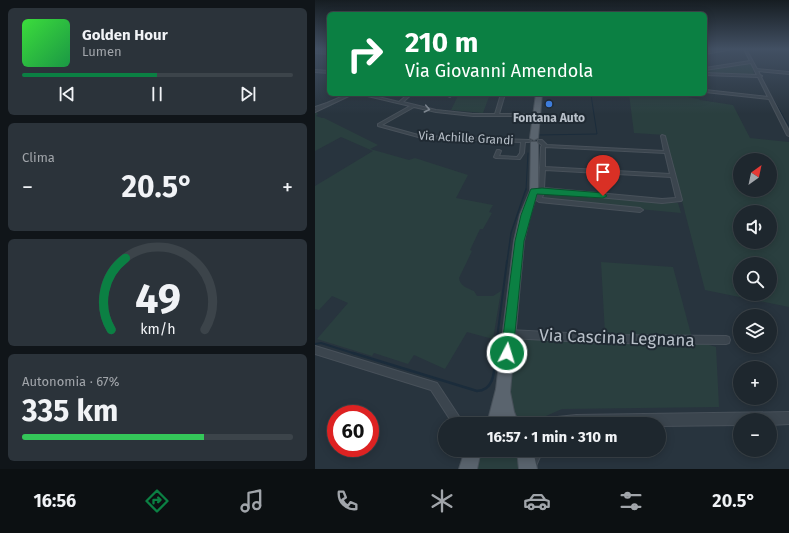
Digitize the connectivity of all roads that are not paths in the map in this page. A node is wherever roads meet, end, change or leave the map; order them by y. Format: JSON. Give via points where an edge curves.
{"nodes":[{"id":1,"x":757,"y":70,"type":"edge"},
{"id":2,"x":315,"y":71,"type":"edge"},
{"id":3,"x":766,"y":71,"type":"edge"},
{"id":4,"x":327,"y":72,"type":"edge"},
{"id":5,"x":789,"y":73,"type":"edge"},
{"id":6,"x":707,"y":74,"type":"edge"},
{"id":7,"x":760,"y":76,"type":"junction"},
{"id":8,"x":707,"y":91,"type":"edge"},
{"id":9,"x":346,"y":96,"type":"edge"},
{"id":10,"x":370,"y":96,"type":"edge"},
{"id":11,"x":408,"y":96,"type":"edge"},
{"id":12,"x":502,"y":96,"type":"edge"},
{"id":13,"x":539,"y":96,"type":"edge"},
{"id":14,"x":770,"y":98,"type":"junction"},
{"id":15,"x":400,"y":103,"type":"junction"},
{"id":16,"x":413,"y":106,"type":"junction"},
{"id":17,"x":315,"y":109,"type":"edge"},
{"id":18,"x":497,"y":115,"type":"junction"},
{"id":19,"x":537,"y":115,"type":"junction"},
{"id":20,"x":789,"y":135,"type":"edge"},
{"id":21,"x":663,"y":136,"type":"dead end"},
{"id":22,"x":534,"y":142,"type":"junction"},
{"id":23,"x":499,"y":150,"type":"dead end"},
{"id":24,"x":667,"y":152,"type":"junction"},
{"id":25,"x":542,"y":168,"type":"junction"},
{"id":26,"x":673,"y":176,"type":"junction"},
{"id":27,"x":538,"y":191,"type":"junction"},
{"id":28,"x":640,"y":210,"type":"dead end"},
{"id":29,"x":509,"y":334,"type":"junction"},
{"id":30,"x":725,"y":340,"type":"dead end"},
{"id":31,"x":315,"y":350,"type":"edge"},
{"id":32,"x":503,"y":389,"type":"junction"},
{"id":33,"x":454,"y":417,"type":"edge"},
{"id":34,"x":497,"y":417,"type":"edge"},
{"id":35,"x":508,"y":417,"type":"edge"},
{"id":36,"x":789,"y":418,"type":"edge"},
{"id":37,"x":666,"y":420,"type":"edge"},
{"id":38,"x":526,"y":457,"type":"edge"},
{"id":39,"x":533,"y":457,"type":"edge"},
{"id":40,"x":528,"y":468,"type":"edge"}],
"edges":[{"from":1,"to":7,"type":"street"},
{"from":2,"to":4,"type":"street"},
{"from":3,"to":5,"type":"street"},
{"from":6,"to":7,"type":"street"},
{"from":7,"to":14,"type":"street"},
{"from":8,"to":14,"type":"street"},
{"from":9,"to":17,"type":"street"},
{"from":10,"to":15,"type":"street"},
{"from":11,"to":15,"type":"street"},
{"from":12,"to":18,"type":"street"},
{"from":13,"to":19,"type":"main road"},
{"from":14,"to":20,"type":"street"},
{"from":15,"to":16,"type":"street"},
{"from":16,"to":18,"type":"street","one_way":true,"via":[[473,115]]},
{"from":16,"to":22,"type":"street","name":"Via Achille Grandi","via":[[379,125],[423,137]]},
{"from":18,"to":19,"type":"street"},
{"from":19,"to":22,"type":"main road"},
{"from":21,"to":24,"type":"street"},
{"from":22,"to":23,"type":"street","name":"Via Achille Grandi","via":[[518,158],[496,157]]},
{"from":22,"to":24,"type":"street"},
{"from":22,"to":25,"type":"street","via":[[543,147]]},
{"from":22,"to":27,"type":"main road"},
{"from":24,"to":26,"type":"street"},
{"from":25,"to":26,"type":"street"},
{"from":25,"to":27,"type":"street"},
{"from":26,"to":27,"type":"street","via":[[679,200]]},
{"from":27,"to":28,"type":"street","via":[[541,201]]},
{"from":27,"to":29,"type":"main road","via":[[529,203],[519,241]]},
{"from":29,"to":30,"type":"street","name":"Via Cascina Legnana","via":[[606,339]]},
{"from":29,"to":32,"type":"main road"},
{"from":31,"to":33,"type":"street","via":[[434,386]]},
{"from":32,"to":34,"type":"main road"},
{"from":32,"to":35,"type":"main road"},
{"from":36,"to":37,"type":"street"},
{"from":38,"to":40,"type":"main road"},
{"from":39,"to":40,"type":"street"}]}
